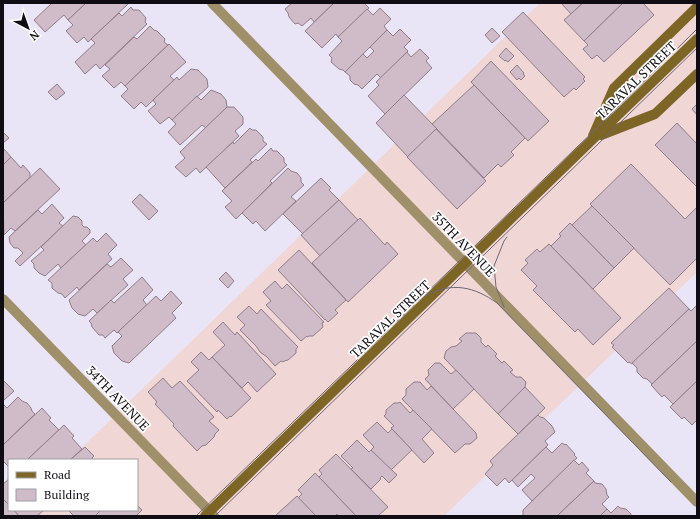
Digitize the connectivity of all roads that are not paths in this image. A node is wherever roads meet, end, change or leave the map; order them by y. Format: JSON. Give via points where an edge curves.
{"nodes":[{"id":1,"x":212,"y":3,"type":"edge"},
{"id":2,"x":697,"y":8,"type":"edge"},
{"id":3,"x":697,"y":38,"type":"edge"},
{"id":4,"x":697,"y":74,"type":"edge"},
{"id":5,"x":592,"y":140,"type":"junction"},
{"id":6,"x":465,"y":264,"type":"junction"},
{"id":7,"x":3,"y":298,"type":"edge"},
{"id":8,"x":697,"y":502,"type":"edge"},
{"id":9,"x":210,"y":514,"type":"edge"}],
"edges":[{"from":1,"to":6,"type":"street","name":"35TH AVENUE"},
{"from":2,"to":5,"type":"street","name":"TARAVAL STREET","via":[[614,88]]},
{"from":3,"to":5,"type":"street","name":"TARAVAL STREET"},
{"from":4,"to":5,"type":"street","name":"TARAVAL STREET","via":[[655,114]]},
{"from":5,"to":6,"type":"street","name":"TARAVAL STREET"},
{"from":6,"to":8,"type":"street","name":"35TH AVENUE"},
{"from":6,"to":9,"type":"street","name":"TARAVAL STREET"},
{"from":7,"to":9,"type":"street","name":"34TH AVENUE"}]}
